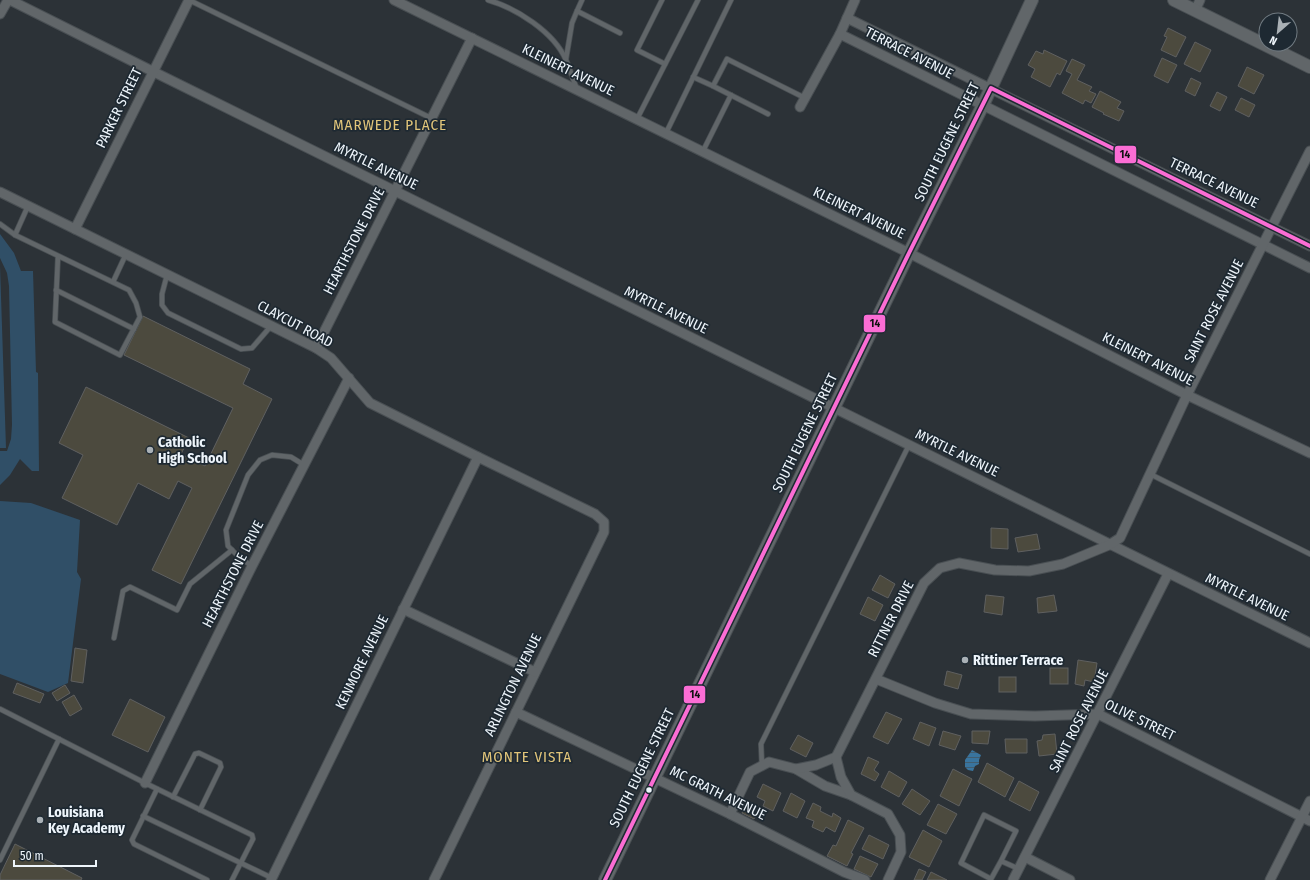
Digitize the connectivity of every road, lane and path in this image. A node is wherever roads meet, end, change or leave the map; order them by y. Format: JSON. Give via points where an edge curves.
{"nodes":[{"id":1,"x":9,"y":0,"type":"edge"},
{"id":2,"x":189,"y":0,"type":"edge"},
{"id":3,"x":394,"y":0,"type":"edge"},
{"id":4,"x":488,"y":0,"type":"edge"},
{"id":5,"x":582,"y":0,"type":"edge"},
{"id":6,"x":662,"y":0,"type":"edge"},
{"id":7,"x":698,"y":0,"type":"edge"},
{"id":8,"x":731,"y":0,"type":"edge"},
{"id":9,"x":855,"y":0,"type":"edge"},
{"id":10,"x":1032,"y":0,"type":"edge"},
{"id":11,"x":1174,"y":0,"type":"edge"},
{"id":12,"x":1197,"y":5,"type":"edge"},
{"id":13,"x":576,"y":11,"type":"junction"},
{"id":14,"x":0,"y":14,"type":"edge"},
{"id":15,"x":847,"y":18,"type":"junction"},
{"id":16,"x":620,"y":32,"type":"dead end"},
{"id":17,"x":840,"y":34,"type":"junction"},
{"id":18,"x":472,"y":38,"type":"junction"},
{"id":19,"x":566,"y":59,"type":"junction"},
{"id":20,"x":665,"y":64,"type":"junction"},
{"id":21,"x":1310,"y":67,"type":"edge"},
{"id":22,"x":152,"y":71,"type":"junction"},
{"id":23,"x":694,"y":77,"type":"junction"},
{"id":24,"x":713,"y":86,"type":"junction"},
{"id":25,"x":991,"y":88,"type":"junction"},
{"id":26,"x":577,"y":89,"type":"junction"},
{"id":27,"x":731,"y":95,"type":"junction"},
{"id":28,"x":805,"y":98,"type":"junction"},
{"id":29,"x":983,"y":105,"type":"junction"},
{"id":30,"x":800,"y":107,"type":"dead end"},
{"id":31,"x":768,"y":114,"type":"dead end"},
{"id":32,"x":431,"y":118,"type":"junction"},
{"id":33,"x":637,"y":119,"type":"junction"},
{"id":34,"x":666,"y":133,"type":"junction"},
{"id":35,"x":703,"y":151,"type":"junction"},
{"id":36,"x":1309,"y":155,"type":"edge"},
{"id":37,"x":395,"y":191,"type":"junction"},
{"id":38,"x":0,"y":192,"type":"edge"},
{"id":39,"x":28,"y":206,"type":"junction"},
{"id":40,"x":0,"y":224,"type":"edge"},
{"id":41,"x":1272,"y":227,"type":"junction"},
{"id":42,"x":75,"y":229,"type":"junction"},
{"id":43,"x":16,"y":235,"type":"junction"},
{"id":44,"x":1264,"y":245,"type":"junction"},
{"id":45,"x":1310,"y":246,"type":"edge"},
{"id":46,"x":909,"y":253,"type":"junction"},
{"id":47,"x":126,"y":254,"type":"junction"},
{"id":48,"x":58,"y":256,"type":"junction"},
{"id":49,"x":1310,"y":268,"type":"edge"},
{"id":50,"x":167,"y":275,"type":"junction"},
{"id":51,"x":112,"y":282,"type":"junction"},
{"id":52,"x":56,"y":290,"type":"junction"},
{"id":53,"x":271,"y":326,"type":"junction"},
{"id":54,"x":134,"y":329,"type":"junction"},
{"id":55,"x":316,"y":348,"type":"junction"},
{"id":56,"x":348,"y":378,"type":"junction"},
{"id":57,"x":1188,"y":395,"type":"junction"},
{"id":58,"x":834,"y":408,"type":"junction"},
{"id":59,"x":909,"y":446,"type":"junction"},
{"id":60,"x":1310,"y":453,"type":"edge"},
{"id":61,"x":478,"y":457,"type":"junction"},
{"id":62,"x":304,"y":465,"type":"junction"},
{"id":63,"x":1150,"y":474,"type":"junction"},
{"id":64,"x":604,"y":522,"type":"joint"},
{"id":65,"x":1109,"y":544,"type":"junction"},
{"id":66,"x":232,"y":550,"type":"junction"},
{"id":67,"x":1310,"y":554,"type":"edge"},
{"id":68,"x":252,"y":566,"type":"junction"},
{"id":69,"x":1168,"y":574,"type":"junction"},
{"id":70,"x":404,"y":609,"type":"junction"},
{"id":71,"x":114,"y":638,"type":"dead end"},
{"id":72,"x":1310,"y":643,"type":"edge"},
{"id":73,"x":535,"y":672,"type":"junction"},
{"id":74,"x":876,"y":679,"type":"junction"},
{"id":75,"x":0,"y":709,"type":"edge"},
{"id":76,"x":516,"y":712,"type":"junction"},
{"id":77,"x":1098,"y":714,"type":"junction"},
{"id":78,"x":59,"y":738,"type":"junction"},
{"id":79,"x":836,"y":757,"type":"junction"},
{"id":80,"x":762,"y":766,"type":"junction"},
{"id":81,"x":796,"y":769,"type":"junction"},
{"id":82,"x":654,"y":778,"type":"junction"},
{"id":83,"x":145,"y":783,"type":"junction"},
{"id":84,"x":157,"y":789,"type":"junction"},
{"id":85,"x":851,"y":795,"type":"junction"},
{"id":86,"x":173,"y":797,"type":"junction"},
{"id":87,"x":1310,"y":801,"type":"edge"},
{"id":88,"x":200,"y":810,"type":"junction"},
{"id":89,"x":730,"y":814,"type":"junction"},
{"id":90,"x":144,"y":816,"type":"junction"},
{"id":91,"x":1306,"y":819,"type":"edge"},
{"id":92,"x":1025,"y":857,"type":"junction"},
{"id":93,"x":0,"y":860,"type":"edge"},
{"id":94,"x":1001,"y":860,"type":"junction"},
{"id":95,"x":241,"y":863,"type":"junction"},
{"id":96,"x":1019,"y":869,"type":"junction"},
{"id":97,"x":842,"y":876,"type":"edge"},
{"id":98,"x":273,"y":879,"type":"edge"},
{"id":99,"x":208,"y":880,"type":"edge"},
{"id":100,"x":232,"y":880,"type":"edge"},
{"id":101,"x":434,"y":880,"type":"edge"},
{"id":102,"x":605,"y":880,"type":"edge"},
{"id":103,"x":865,"y":880,"type":"edge"},
{"id":104,"x":888,"y":880,"type":"edge"},
{"id":105,"x":1013,"y":880,"type":"edge"},
{"id":106,"x":1070,"y":880,"type":"edge"},
{"id":107,"x":1270,"y":880,"type":"edge"}],
"edges":[{"from":1,"to":14,"type":"street"},
{"from":1,"to":22,"type":"street","name":"MYRTLE AVENUE"},
{"from":2,"to":22,"type":"street","name":"PARKER STREET"},
{"from":2,"to":32,"type":"lane"},
{"from":3,"to":18,"type":"street","name":"KLEINERT AVENUE"},
{"from":4,"to":19,"type":"lane","via":[[529,19],[554,42]]},
{"from":5,"to":13,"type":"lane"},
{"from":6,"to":20,"type":"lane","via":[[638,50]]},
{"from":7,"to":20,"type":"lane"},
{"from":8,"to":23,"type":"lane"},
{"from":9,"to":15,"type":"street"},
{"from":10,"to":25,"type":"street","name":"SOUTH EUGENE STREET"},
{"from":11,"to":12,"type":"street"},
{"from":12,"to":21,"type":"street"},
{"from":13,"to":16,"type":"lane"},
{"from":13,"to":19,"type":"lane"},
{"from":15,"to":17,"type":"street"},
{"from":15,"to":25,"type":"street","name":"TERRACE AVENUE"},
{"from":17,"to":28,"type":"street"},
{"from":17,"to":29,"type":"street","name":"TERRACE AVENUE"},
{"from":18,"to":26,"type":"street","name":"KLEINERT AVENUE"},
{"from":18,"to":32,"type":"street","name":"HEARTHSTONE DRIVE"},
{"from":19,"to":26,"type":"lane"},
{"from":20,"to":33,"type":"lane"},
{"from":22,"to":37,"type":"street","name":"MYRTLE AVENUE"},
{"from":22,"to":42,"type":"street","name":"PARKER STREET"},
{"from":23,"to":24,"type":"lane"},
{"from":23,"to":34,"type":"lane"},
{"from":24,"to":27,"type":"lane"},
{"from":24,"to":28,"type":"lane","via":[[727,59]]},
{"from":25,"to":29,"type":"street","name":"SOUTH EUGENE STREET"},
{"from":25,"to":41,"type":"street","name":"TERRACE AVENUE"},
{"from":26,"to":33,"type":"street","name":"KLEINERT AVENUE"},
{"from":27,"to":31,"type":"lane"},
{"from":27,"to":35,"type":"lane"},
{"from":28,"to":30,"type":"street"},
{"from":29,"to":44,"type":"street","name":"TERRACE AVENUE"},
{"from":29,"to":46,"type":"street","name":"SOUTH EUGENE STREET"},
{"from":32,"to":37,"type":"street","name":"HEARTHSTONE DRIVE"},
{"from":33,"to":34,"type":"street","name":"KLEINERT AVENUE"},
{"from":34,"to":35,"type":"street","name":"KLEINERT AVENUE"},
{"from":35,"to":46,"type":"street","name":"KLEINERT AVENUE"},
{"from":36,"to":41,"type":"street","name":"SAINT ROSE AVENUE"},
{"from":37,"to":55,"type":"street","name":"HEARTHSTONE DRIVE"},
{"from":37,"to":58,"type":"street","name":"MYRTLE AVENUE"},
{"from":38,"to":39,"type":"street","name":"CLAYCUT ROAD"},
{"from":39,"to":42,"type":"street","name":"CLAYCUT ROAD"},
{"from":39,"to":43,"type":"lane"},
{"from":40,"to":43,"type":"lane"},
{"from":41,"to":44,"type":"street","name":"SAINT ROSE AVENUE"},
{"from":41,"to":45,"type":"street","name":"TERRACE AVENUE"},
{"from":42,"to":47,"type":"street","name":"CLAYCUT ROAD"},
{"from":43,"to":48,"type":"lane"},
{"from":44,"to":49,"type":"street","name":"TERRACE AVENUE"},
{"from":44,"to":57,"type":"street","name":"SAINT ROSE AVENUE"},
{"from":46,"to":57,"type":"street","name":"KLEINERT AVENUE"},
{"from":46,"to":58,"type":"street","name":"SOUTH EUGENE STREET"},
{"from":47,"to":50,"type":"street","name":"CLAYCUT ROAD"},
{"from":47,"to":51,"type":"lane"},
{"from":48,"to":51,"type":"lane"},
{"from":48,"to":52,"type":"lane"},
{"from":50,"to":53,"type":"street","name":"CLAYCUT ROAD"},
{"from":50,"to":53,"type":"lane","via":[[162,305],[168,313],[241,349],[252,348]]},
{"from":51,"to":54,"type":"lane","via":[[129,290],[136,303],[140,317]]},
{"from":52,"to":54,"type":"lane"},
{"from":52,"to":54,"type":"lane","via":[[56,324],[120,355]]},
{"from":53,"to":55,"type":"street","name":"CLAYCUT ROAD"},
{"from":55,"to":56,"type":"street","name":"CLAYCUT ROAD","via":[[331,358]]},
{"from":56,"to":61,"type":"street","name":"CLAYCUT ROAD","via":[[370,402]]},
{"from":56,"to":62,"type":"street","name":"HEARTHSTONE DRIVE"},
{"from":57,"to":60,"type":"street","name":"KLEINERT AVENUE"},
{"from":57,"to":63,"type":"street","name":"SAINT ROSE AVENUE"},
{"from":58,"to":59,"type":"street","name":"MYRTLE AVENUE"},
{"from":58,"to":82,"type":"street","name":"SOUTH EUGENE STREET"},
{"from":59,"to":65,"type":"street","name":"MYRTLE AVENUE"},
{"from":59,"to":80,"type":"lane","via":[[761,744]]},
{"from":61,"to":64,"type":"street","name":"CLAYCUT ROAD","via":[[595,514]]},
{"from":61,"to":70,"type":"street","name":"KENMORE AVENUE"},
{"from":62,"to":66,"type":"lane","via":[[290,457],[272,455],[260,460],[248,475],[226,530],[228,546]]},
{"from":62,"to":68,"type":"street","name":"HEARTHSTONE DRIVE"},
{"from":63,"to":65,"type":"street","name":"SAINT ROSE AVENUE","via":[[1120,538]]},
{"from":63,"to":67,"type":"lane"},
{"from":64,"to":73,"type":"street","name":"ARLINGTON AVENUE","via":[[604,532]]},
{"from":65,"to":69,"type":"street","name":"MYRTLE AVENUE"},
{"from":65,"to":74,"type":"street","name":"RITTNER DRIVE","via":[[1063,564],[1029,571],[995,570],[959,562],[940,568],[924,583]]},
{"from":66,"to":68,"type":"lane"},
{"from":66,"to":71,"type":"lane","via":[[190,584],[177,610],[130,588],[123,591]]},
{"from":68,"to":83,"type":"street","name":"HEARTHSTONE DRIVE"},
{"from":69,"to":72,"type":"street","name":"MYRTLE AVENUE"},
{"from":69,"to":77,"type":"street","name":"SAINT ROSE AVENUE"},
{"from":70,"to":73,"type":"street"},
{"from":70,"to":98,"type":"street","name":"KENMORE AVENUE"},
{"from":73,"to":76,"type":"street","name":"ARLINGTON AVENUE"},
{"from":74,"to":77,"type":"street","name":"OLIVE STREET","via":[[935,703],[971,714]]},
{"from":74,"to":79,"type":"street","name":"RITTNER DRIVE"},
{"from":75,"to":78,"type":"lane"},
{"from":76,"to":82,"type":"street","name":"MC GRATH AVENUE"},
{"from":76,"to":101,"type":"street","name":"ARLINGTON AVENUE"},
{"from":77,"to":91,"type":"street","name":"OLIVE STREET"},
{"from":77,"to":92,"type":"street","name":"SAINT ROSE AVENUE"},
{"from":78,"to":83,"type":"lane"},
{"from":78,"to":93,"type":"lane"},
{"from":79,"to":81,"type":"street"},
{"from":79,"to":85,"type":"street","via":[[841,777]]},
{"from":80,"to":81,"type":"street","via":[[769,762]]},
{"from":80,"to":89,"type":"street","via":[[750,772]]},
{"from":81,"to":85,"type":"street","via":[[825,786]]},
{"from":82,"to":89,"type":"street","name":"MC GRATH AVENUE"},
{"from":82,"to":102,"type":"street","name":"SOUTH EUGENE STREET"},
{"from":83,"to":84,"type":"lane"},
{"from":84,"to":86,"type":"lane"},
{"from":84,"to":90,"type":"lane"},
{"from":85,"to":104,"type":"street","via":[[888,814],[900,835],[901,852]]},
{"from":86,"to":88,"type":"lane"},
{"from":86,"to":88,"type":"lane","via":[[195,754],[199,753],[220,763],[221,767]]},
{"from":87,"to":91,"type":"street"},
{"from":88,"to":95,"type":"lane","via":[[252,835],[253,839]]},
{"from":89,"to":97,"type":"street","name":"MC GRATH AVENUE"},
{"from":90,"to":95,"type":"lane"},
{"from":90,"to":99,"type":"lane","via":[[132,840],[134,844]]},
{"from":91,"to":107,"type":"street"},
{"from":92,"to":96,"type":"street","name":"SAINT ROSE AVENUE"},
{"from":92,"to":106,"type":"street"},
{"from":94,"to":94,"type":"lane","via":[[991,879],[961,863],[984,815],[1016,831]]},
{"from":94,"to":96,"type":"lane"},
{"from":95,"to":98,"type":"lane"},
{"from":95,"to":100,"type":"lane"},
{"from":96,"to":105,"type":"street","name":"SAINT ROSE AVENUE"},
{"from":97,"to":103,"type":"street","name":"MC GRATH AVENUE"}]}
